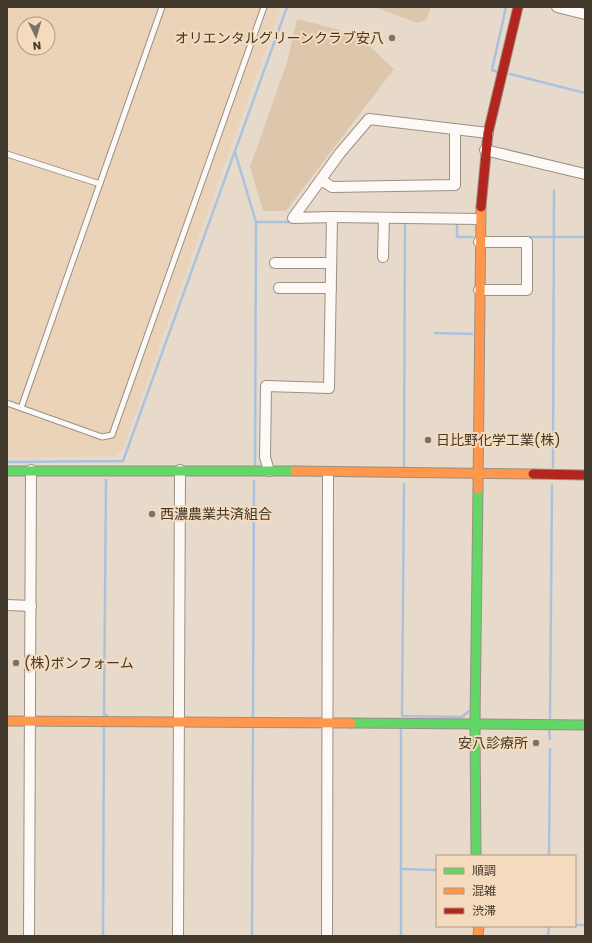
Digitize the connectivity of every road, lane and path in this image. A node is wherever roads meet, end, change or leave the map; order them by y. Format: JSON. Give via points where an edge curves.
{"nodes":[{"id":1,"x":162,"y":7,"type":"edge"},
{"id":2,"x":264,"y":7,"type":"edge"},
{"id":3,"x":518,"y":7,"type":"edge"},
{"id":4,"x":557,"y":7,"type":"edge"},
{"id":5,"x":585,"y":14,"type":"edge"},
{"id":6,"x":455,"y":130,"type":"junction"},
{"id":7,"x":488,"y":133,"type":"junction"},
{"id":8,"x":485,"y":150,"type":"junction"},
{"id":9,"x":7,"y":154,"type":"edge"},
{"id":10,"x":585,"y":174,"type":"edge"},
{"id":11,"x":321,"y":180,"type":"junction"},
{"id":12,"x":100,"y":184,"type":"junction"},
{"id":13,"x":332,"y":217,"type":"junction"},
{"id":14,"x":384,"y":218,"type":"junction"},
{"id":15,"x":480,"y":219,"type":"junction"},
{"id":16,"x":479,"y":242,"type":"junction"},
{"id":17,"x":383,"y":257,"type":"dead end"},
{"id":18,"x":275,"y":263,"type":"dead end"},
{"id":19,"x":331,"y":263,"type":"junction"},
{"id":20,"x":279,"y":288,"type":"dead end"},
{"id":21,"x":332,"y":288,"type":"junction"},
{"id":22,"x":479,"y":290,"type":"junction"},
{"id":23,"x":7,"y":403,"type":"edge"},
{"id":24,"x":21,"y":408,"type":"junction"},
{"id":25,"x":31,"y":470,"type":"junction"},
{"id":26,"x":180,"y":470,"type":"junction"},
{"id":27,"x":7,"y":471,"type":"edge"},
{"id":28,"x":269,"y":472,"type":"junction"},
{"id":29,"x":328,"y":472,"type":"junction"},
{"id":30,"x":477,"y":473,"type":"junction"},
{"id":31,"x":585,"y":475,"type":"edge"},
{"id":32,"x":7,"y":605,"type":"edge"},
{"id":33,"x":31,"y":606,"type":"junction"},
{"id":34,"x":7,"y":721,"type":"edge"},
{"id":35,"x":30,"y":721,"type":"junction"},
{"id":36,"x":179,"y":722,"type":"junction"},
{"id":37,"x":328,"y":722,"type":"junction"},
{"id":38,"x":475,"y":724,"type":"junction"},
{"id":39,"x":585,"y":725,"type":"edge"},
{"id":40,"x":476,"y":855,"type":"edge"},
{"id":41,"x":327,"y":872,"type":"junction"},
{"id":42,"x":399,"y":872,"type":"dead end"},
{"id":43,"x":327,"y":921,"type":"junction"},
{"id":44,"x":399,"y":922,"type":"dead end"},
{"id":45,"x":29,"y":936,"type":"edge"},
{"id":46,"x":178,"y":936,"type":"edge"},
{"id":47,"x":327,"y":936,"type":"edge"}],
"edges":[{"from":1,"to":12,"type":"lane"},
{"from":2,"to":24,"type":"lane","via":[[112,434],[102,437]]},
{"from":3,"to":7,"type":"street"},
{"from":4,"to":5,"type":"street"},
{"from":6,"to":7,"type":"street"},
{"from":6,"to":11,"type":"street","via":[[369,119],[340,152]]},
{"from":6,"to":11,"type":"street","via":[[455,185],[332,187]]},
{"from":7,"to":8,"type":"street"},
{"from":8,"to":10,"type":"street"},
{"from":8,"to":15,"type":"street"},
{"from":9,"to":12,"type":"lane"},
{"from":11,"to":13,"type":"street","via":[[293,218]]},
{"from":12,"to":24,"type":"lane"},
{"from":13,"to":14,"type":"street"},
{"from":13,"to":19,"type":"street"},
{"from":14,"to":15,"type":"street"},
{"from":14,"to":17,"type":"street"},
{"from":15,"to":16,"type":"street"},
{"from":16,"to":22,"type":"street"},
{"from":16,"to":22,"type":"street","via":[[527,242],[527,290]]},
{"from":18,"to":19,"type":"street"},
{"from":19,"to":21,"type":"street"},
{"from":20,"to":21,"type":"street"},
{"from":21,"to":28,"type":"street","via":[[329,388],[266,386],[265,457]]},
{"from":22,"to":30,"type":"street"},
{"from":23,"to":24,"type":"lane"},
{"from":25,"to":26,"type":"street"},
{"from":25,"to":27,"type":"street"},
{"from":25,"to":33,"type":"street"},
{"from":26,"to":28,"type":"street"},
{"from":26,"to":36,"type":"street"},
{"from":28,"to":29,"type":"street"},
{"from":29,"to":30,"type":"street"},
{"from":29,"to":37,"type":"street"},
{"from":30,"to":31,"type":"street"},
{"from":30,"to":38,"type":"street"},
{"from":32,"to":33,"type":"street"},
{"from":33,"to":35,"type":"street"},
{"from":34,"to":35,"type":"street"},
{"from":35,"to":36,"type":"street"},
{"from":35,"to":45,"type":"street"},
{"from":36,"to":37,"type":"street"},
{"from":36,"to":46,"type":"street"},
{"from":37,"to":38,"type":"street"},
{"from":37,"to":41,"type":"street"},
{"from":38,"to":39,"type":"street"},
{"from":38,"to":40,"type":"street"},
{"from":41,"to":42,"type":"path"},
{"from":41,"to":43,"type":"street"},
{"from":43,"to":44,"type":"path"},
{"from":43,"to":47,"type":"street"}]}
